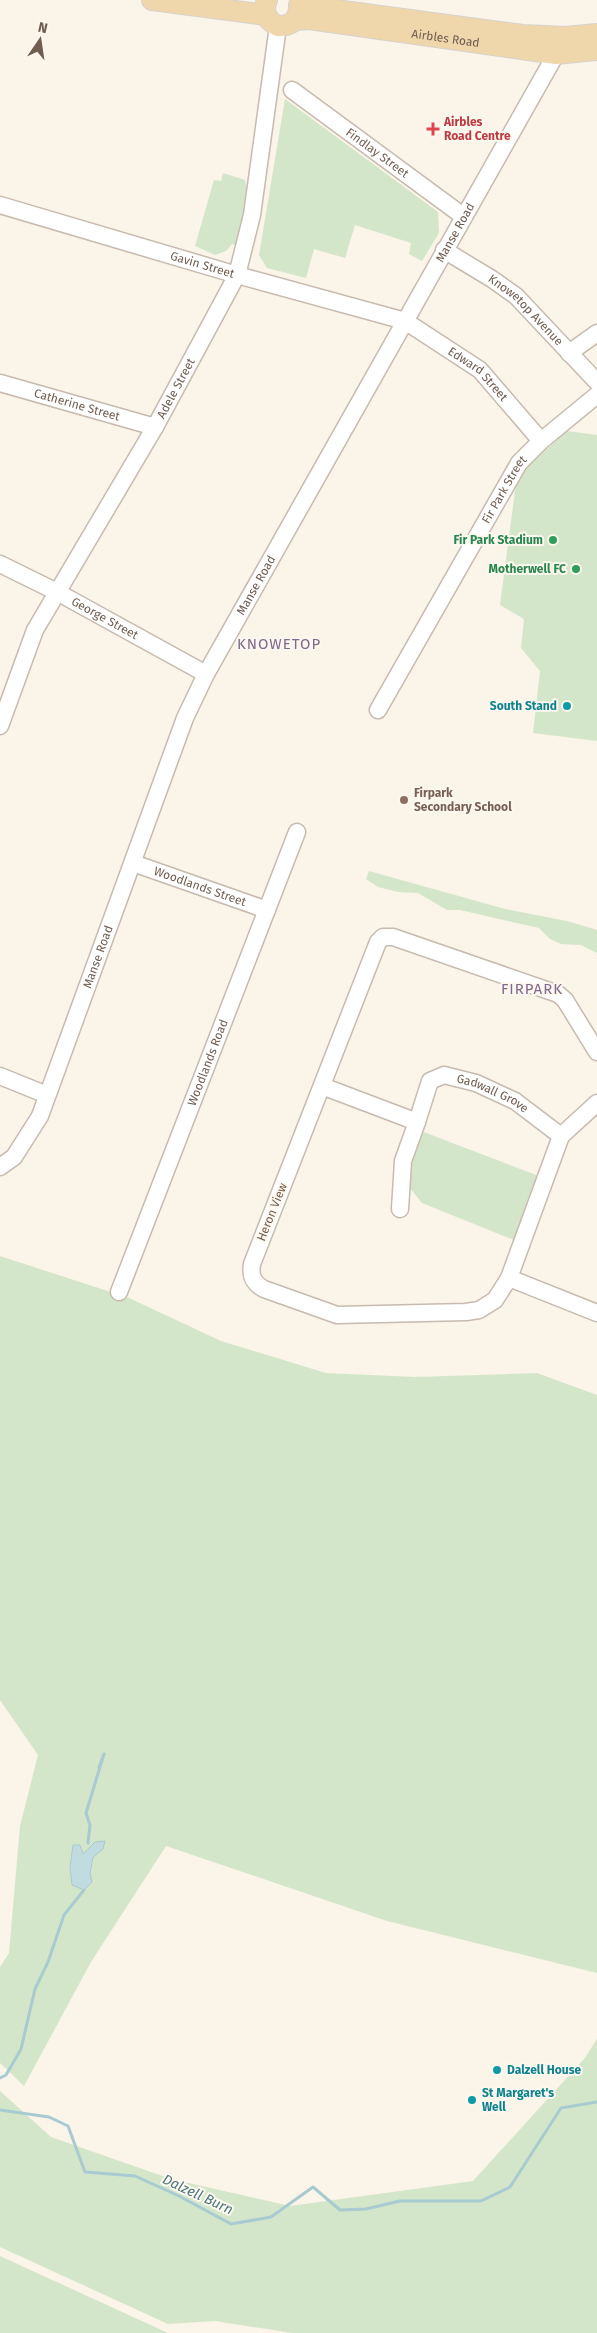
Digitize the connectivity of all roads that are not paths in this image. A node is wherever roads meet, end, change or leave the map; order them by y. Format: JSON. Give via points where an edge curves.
{"nodes":[{"id":1,"x":152,"y":0,"type":"edge"},
{"id":2,"x":284,"y":11,"type":"edge"},
{"id":3,"x":597,"y":34,"type":"edge"},
{"id":4,"x":597,"y":50,"type":"edge"},
{"id":5,"x":556,"y":54,"type":"junction"},
{"id":6,"x":292,"y":90,"type":"dead end"},
{"id":7,"x":0,"y":205,"type":"edge"},
{"id":8,"x":463,"y":216,"type":"junction"},
{"id":9,"x":444,"y":250,"type":"junction"},
{"id":10,"x":237,"y":275,"type":"junction"},
{"id":11,"x":405,"y":321,"type":"junction"},
{"id":12,"x":597,"y":333,"type":"edge"},
{"id":13,"x":569,"y":353,"type":"junction"},
{"id":14,"x":597,"y":382,"type":"edge"},
{"id":15,"x":0,"y":383,"type":"edge"},
{"id":16,"x":597,"y":395,"type":"edge"},
{"id":17,"x":155,"y":427,"type":"junction"},
{"id":18,"x":541,"y":441,"type":"junction"},
{"id":19,"x":0,"y":564,"type":"edge"},
{"id":20,"x":57,"y":592,"type":"junction"},
{"id":21,"x":206,"y":674,"type":"junction"},
{"id":22,"x":378,"y":710,"type":"dead end"},
{"id":23,"x":0,"y":726,"type":"edge"},
{"id":24,"x":297,"y":832,"type":"dead end"},
{"id":25,"x":133,"y":863,"type":"junction"},
{"id":26,"x":267,"y":910,"type":"junction"},
{"id":27,"x":597,"y":1052,"type":"edge"},
{"id":28,"x":0,"y":1076,"type":"edge"},
{"id":29,"x":322,"y":1086,"type":"junction"},
{"id":30,"x":47,"y":1095,"type":"junction"},
{"id":31,"x":597,"y":1103,"type":"edge"},
{"id":32,"x":417,"y":1122,"type":"junction"},
{"id":33,"x":561,"y":1136,"type":"junction"},
{"id":34,"x":0,"y":1167,"type":"edge"},
{"id":35,"x":400,"y":1209,"type":"dead end"},
{"id":36,"x":509,"y":1278,"type":"junction"},
{"id":37,"x":119,"y":1292,"type":"dead end"},
{"id":38,"x":597,"y":1313,"type":"edge"}],
"edges":[{"from":1,"to":2,"type":"main road","name":"Airbles Road"},
{"from":2,"to":3,"type":"main road","name":"Airbles Road","via":[[523,35],[564,37]]},
{"from":2,"to":5,"type":"main road","name":"Airbles Road","via":[[309,19]]},
{"from":2,"to":10,"type":"street","name":"Adele Street","via":[[252,215]]},
{"from":4,"to":5,"type":"main road","name":"Airbles Road"},
{"from":5,"to":8,"type":"street","name":"Manse Road"},
{"from":6,"to":8,"type":"street","name":"Findlay Street"},
{"from":7,"to":10,"type":"street","name":"Gavin Street"},
{"from":8,"to":9,"type":"street","name":"Manse Road"},
{"from":9,"to":11,"type":"street","name":"Manse Road"},
{"from":9,"to":13,"type":"street","name":"Knowetop Avenue","via":[[516,296]]},
{"from":10,"to":11,"type":"street","name":"Gavin Street"},
{"from":10,"to":17,"type":"street","name":"Adele Street"},
{"from":11,"to":18,"type":"street","name":"Edward Street","via":[[480,370]]},
{"from":11,"to":21,"type":"street","name":"Manse Road"},
{"from":12,"to":13,"type":"street"},
{"from":13,"to":14,"type":"street","name":"Knowetop Avenue"},
{"from":15,"to":17,"type":"street","name":"Catherine Street"},
{"from":16,"to":18,"type":"street","name":"Fir Park Street"},
{"from":17,"to":20,"type":"street","name":"Adele Street"},
{"from":18,"to":22,"type":"street","name":"Fir Park Street","via":[[518,463]]},
{"from":19,"to":20,"type":"street","name":"George Street"},
{"from":20,"to":21,"type":"street","name":"George Street"},
{"from":20,"to":23,"type":"street","name":"Adele Street","via":[[34,630]]},
{"from":21,"to":25,"type":"street","name":"Manse Road","via":[[184,718]]},
{"from":24,"to":26,"type":"street","name":"Woodlands Road"},
{"from":25,"to":26,"type":"street","name":"Woodlands Street"},
{"from":25,"to":30,"type":"street","name":"Manse Road"},
{"from":26,"to":37,"type":"street","name":"Woodlands Road"},
{"from":27,"to":29,"type":"street","name":"Heron View","via":[[558,994],[393,937],[383,937],[378,942]]},
{"from":28,"to":30,"type":"street"},
{"from":29,"to":32,"type":"street"},
{"from":29,"to":36,"type":"street","name":"Heron View","via":[[252,1264],[250,1272],[257,1285],[337,1315],[466,1312],[479,1310],[495,1300]]},
{"from":30,"to":34,"type":"street","name":"Manse Road","via":[[40,1116],[14,1157]]},
{"from":31,"to":33,"type":"street","name":"Heron View"},
{"from":32,"to":33,"type":"street","name":"Gadwall Grove","via":[[430,1081],[444,1075],[476,1083],[515,1101]]},
{"from":32,"to":35,"type":"street","name":"Gadwall Grove","via":[[403,1161]]},
{"from":33,"to":36,"type":"street","name":"Heron View"},
{"from":36,"to":38,"type":"street"}]}
